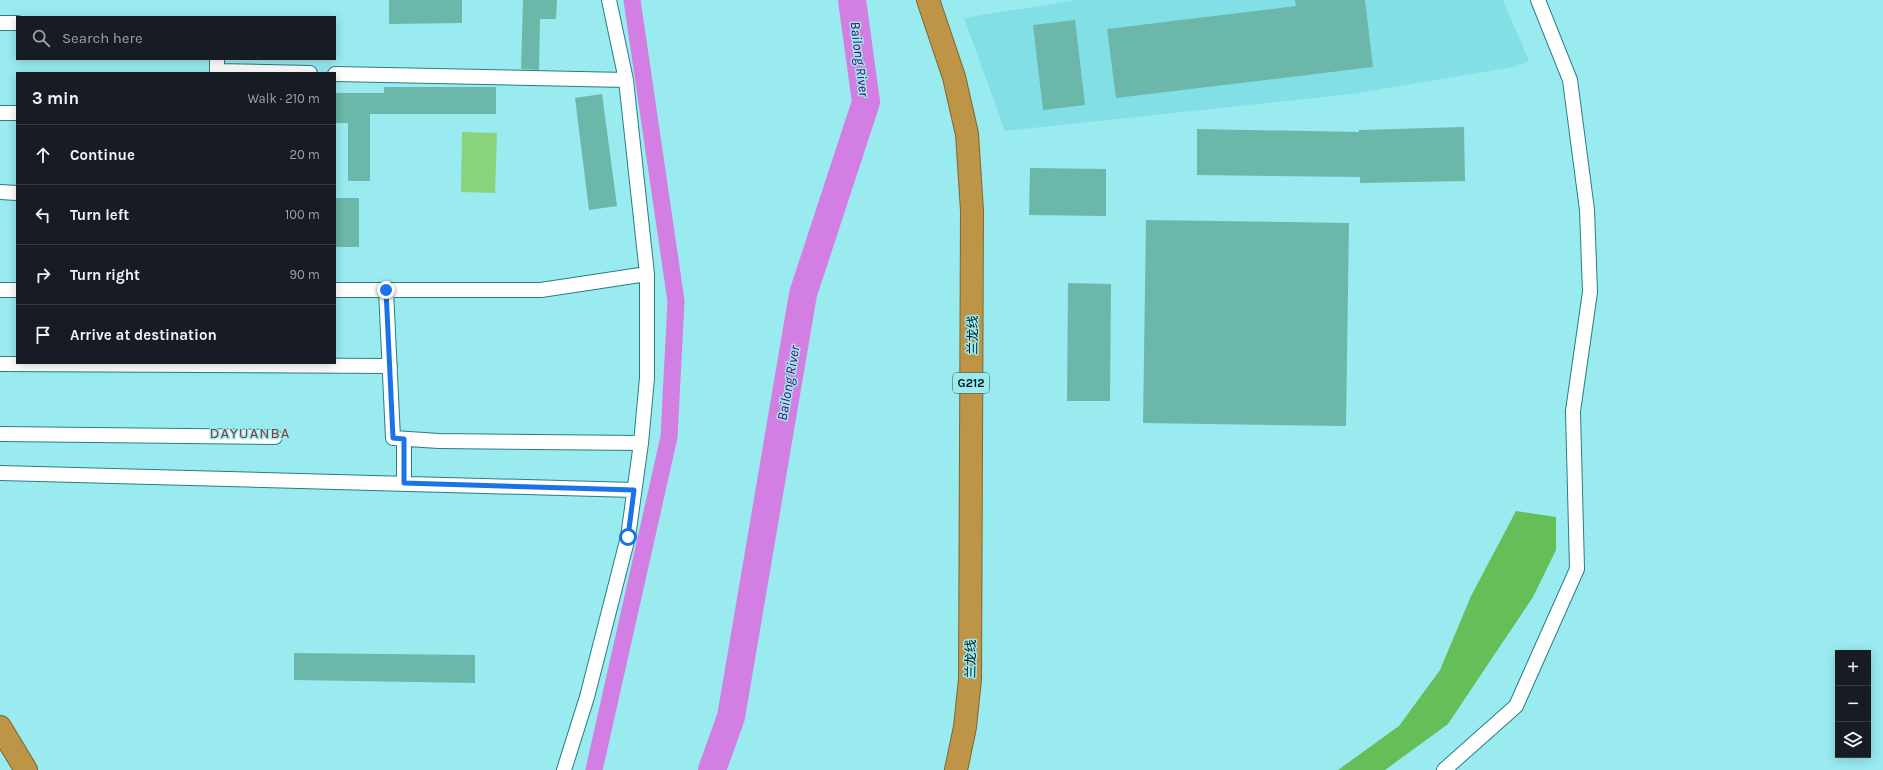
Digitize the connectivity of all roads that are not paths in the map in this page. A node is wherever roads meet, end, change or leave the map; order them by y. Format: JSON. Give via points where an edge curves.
{"nodes":[{"id":1,"x":609,"y":0,"type":"edge"},
{"id":2,"x":928,"y":0,"type":"edge"},
{"id":3,"x":1538,"y":0,"type":"edge"},
{"id":4,"x":0,"y":23,"type":"edge"},
{"id":5,"x":16,"y":23,"type":"edge"},
{"id":6,"x":217,"y":68,"type":"edge"},
{"id":7,"x":291,"y":72,"type":"edge"},
{"id":8,"x":336,"y":74,"type":"edge"},
{"id":9,"x":626,"y":80,"type":"junction"},
{"id":10,"x":0,"y":113,"type":"edge"},
{"id":11,"x":16,"y":113,"type":"edge"},
{"id":12,"x":0,"y":192,"type":"edge"},
{"id":13,"x":16,"y":193,"type":"edge"},
{"id":14,"x":647,"y":274,"type":"junction"},
{"id":15,"x":0,"y":290,"type":"edge"},
{"id":16,"x":16,"y":290,"type":"edge"},
{"id":17,"x":336,"y":290,"type":"edge"},
{"id":18,"x":386,"y":290,"type":"junction"},
{"id":19,"x":0,"y":364,"type":"edge"},
{"id":20,"x":390,"y":366,"type":"junction"},
{"id":21,"x":0,"y":434,"type":"edge"},
{"id":22,"x":275,"y":437,"type":"dead end"},
{"id":23,"x":404,"y":439,"type":"junction"},
{"id":24,"x":641,"y":443,"type":"junction"},
{"id":25,"x":0,"y":473,"type":"edge"},
{"id":26,"x":404,"y":483,"type":"junction"},
{"id":27,"x":634,"y":490,"type":"junction"},
{"id":28,"x":0,"y":727,"type":"edge"},
{"id":29,"x":26,"y":770,"type":"edge"},
{"id":30,"x":564,"y":770,"type":"edge"},
{"id":31,"x":956,"y":770,"type":"edge"},
{"id":32,"x":1444,"y":770,"type":"edge"}],
"edges":[{"from":1,"to":9,"type":"street"},
{"from":2,"to":31,"type":"highway","name":"兰龙线","number":"G212","via":[[954,77],[967,134],[972,211],[970,679],[965,727]]},
{"from":3,"to":32,"type":"street","via":[[1570,80],[1588,210],[1590,292],[1573,411],[1577,569],[1516,706]]},
{"from":4,"to":5,"type":"street"},
{"from":6,"to":7,"type":"street"},
{"from":8,"to":9,"type":"street"},
{"from":9,"to":14,"type":"street"},
{"from":10,"to":11,"type":"street"},
{"from":12,"to":13,"type":"street"},
{"from":14,"to":18,"type":"street","via":[[541,290]]},
{"from":14,"to":24,"type":"street","via":[[647,378]]},
{"from":15,"to":16,"type":"street"},
{"from":17,"to":18,"type":"street"},
{"from":18,"to":20,"type":"street"},
{"from":19,"to":20,"type":"street"},
{"from":20,"to":23,"type":"street","via":[[393,438]]},
{"from":21,"to":22,"type":"street"},
{"from":23,"to":24,"type":"street"},
{"from":23,"to":26,"type":"street"},
{"from":24,"to":27,"type":"street"},
{"from":25,"to":26,"type":"street"},
{"from":26,"to":27,"type":"street"},
{"from":27,"to":30,"type":"street","via":[[628,537],[587,697]]},
{"from":28,"to":29,"type":"highway"}]}
